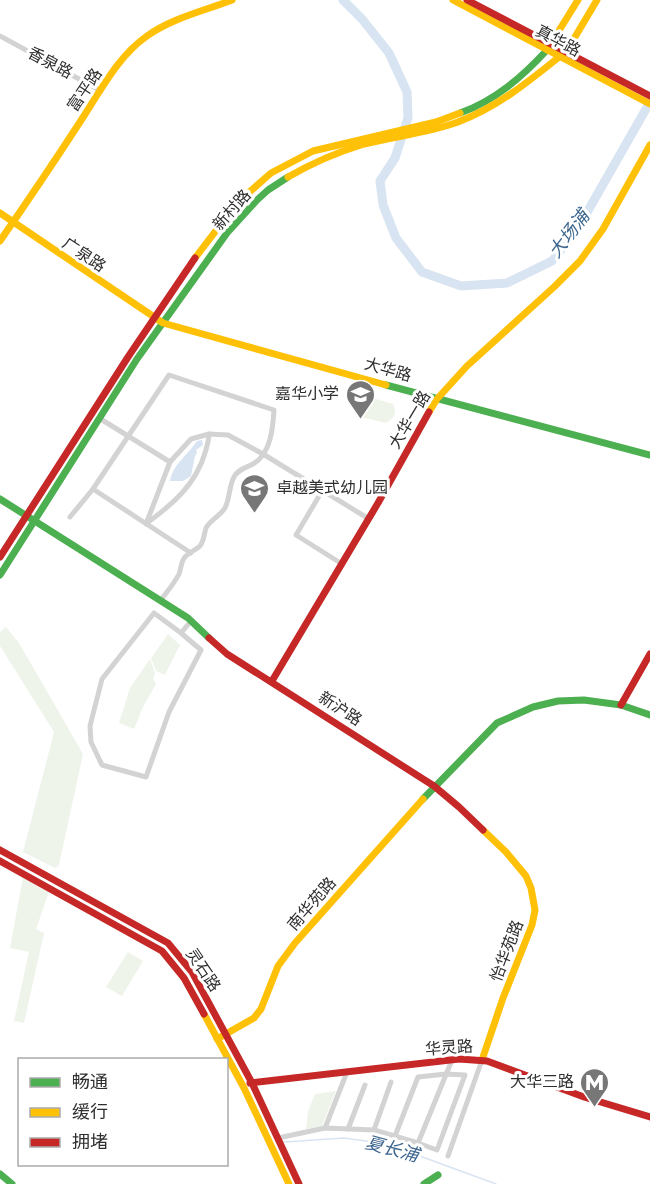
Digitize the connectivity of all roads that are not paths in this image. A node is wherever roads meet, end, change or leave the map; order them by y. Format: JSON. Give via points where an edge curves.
{"nodes":[{"id":1,"x":232,"y":0,"type":"edge"},
{"id":2,"x":453,"y":0,"type":"edge"},
{"id":3,"x":466,"y":0,"type":"edge"},
{"id":4,"x":578,"y":0,"type":"edge"},
{"id":5,"x":597,"y":0,"type":"edge"},
{"id":6,"x":0,"y":36,"type":"edge"},
{"id":7,"x":549,"y":47,"type":"junction"},
{"id":8,"x":562,"y":54,"type":"junction"},
{"id":9,"x":101,"y":91,"type":"junction"},
{"id":10,"x":633,"y":92,"type":"junction"},
{"id":11,"x":650,"y":96,"type":"edge"},
{"id":12,"x":650,"y":104,"type":"edge"},
{"id":13,"x":421,"y":129,"type":"junction"},
{"id":14,"x":382,"y":138,"type":"junction"},
{"id":15,"x":650,"y":145,"type":"edge"},
{"id":16,"x":0,"y":213,"type":"edge"},
{"id":17,"x":13,"y":222,"type":"junction"},
{"id":18,"x":0,"y":241,"type":"edge"},
{"id":19,"x":154,"y":318,"type":"junction"},
{"id":20,"x":164,"y":323,"type":"junction"},
{"id":21,"x":437,"y":399,"type":"junction"},
{"id":22,"x":99,"y":418,"type":"junction"},
{"id":23,"x":208,"y":434,"type":"junction"},
{"id":24,"x":128,"y":436,"type":"junction"},
{"id":25,"x":262,"y":454,"type":"junction"},
{"id":26,"x":650,"y":455,"type":"edge"},
{"id":27,"x":170,"y":462,"type":"junction"},
{"id":28,"x":93,"y":489,"type":"junction"},
{"id":29,"x":322,"y":491,"type":"junction"},
{"id":30,"x":0,"y":499,"type":"edge"},
{"id":31,"x":26,"y":517,"type":"junction"},
{"id":32,"x":70,"y":517,"type":"dead end"},
{"id":33,"x":369,"y":519,"type":"junction"},
{"id":34,"x":33,"y":521,"type":"junction"},
{"id":35,"x":146,"y":524,"type":"junction"},
{"id":36,"x":191,"y":553,"type":"junction"},
{"id":37,"x":0,"y":557,"type":"edge"},
{"id":38,"x":342,"y":564,"type":"junction"},
{"id":39,"x":0,"y":575,"type":"edge"},
{"id":40,"x":160,"y":601,"type":"junction"},
{"id":41,"x":191,"y":621,"type":"junction"},
{"id":42,"x":181,"y":633,"type":"junction"},
{"id":43,"x":650,"y":654,"type":"edge"},
{"id":44,"x":272,"y":681,"type":"junction"},
{"id":45,"x":621,"y":705,"type":"junction"},
{"id":46,"x":650,"y":716,"type":"edge"},
{"id":47,"x":434,"y":786,"type":"junction"},
{"id":48,"x":0,"y":850,"type":"edge"},
{"id":49,"x":0,"y":861,"type":"edge"},
{"id":50,"x":225,"y":1034,"type":"junction"},
{"id":51,"x":218,"y":1039,"type":"junction"},
{"id":52,"x":452,"y":1060,"type":"junction"},
{"id":53,"x":482,"y":1060,"type":"junction"},
{"id":54,"x":347,"y":1072,"type":"junction"},
{"id":55,"x":446,"y":1074,"type":"junction"},
{"id":56,"x":391,"y":1082,"type":"dead end"},
{"id":57,"x":242,"y":1083,"type":"junction"},
{"id":58,"x":252,"y":1083,"type":"junction"},
{"id":59,"x":365,"y":1085,"type":"dead end"},
{"id":60,"x":650,"y":1117,"type":"edge"},
{"id":61,"x":325,"y":1128,"type":"junction"},
{"id":62,"x":348,"y":1129,"type":"junction"},
{"id":63,"x":374,"y":1130,"type":"junction"},
{"id":64,"x":395,"y":1136,"type":"junction"},
{"id":65,"x":278,"y":1138,"type":"junction"},
{"id":66,"x":418,"y":1143,"type":"junction"},
{"id":67,"x":448,"y":1156,"type":"dead end"},
{"id":68,"x":0,"y":1174,"type":"edge"},
{"id":69,"x":438,"y":1175,"type":"dead end"},
{"id":70,"x":12,"y":1184,"type":"edge"},
{"id":71,"x":289,"y":1184,"type":"edge"},
{"id":72,"x":299,"y":1184,"type":"edge"},
{"id":73,"x":424,"y":1184,"type":"edge"}],
"edges":[{"from":1,"to":9,"type":"main road","name":"富平路","via":[[171,22],[147,36],[129,52]]},
{"from":2,"to":7,"type":"main road","name":"真华路"},
{"from":3,"to":7,"type":"main road","name":"真华路"},
{"from":4,"to":7,"type":"main road","name":"新村路"},
{"from":5,"to":8,"type":"main road","name":"新村路"},
{"from":6,"to":9,"type":"street","name":"香泉路"},
{"from":7,"to":8,"type":"main road","name":"真华路"},
{"from":7,"to":13,"type":"main road","name":"新村路","via":[[527,72],[495,96]]},
{"from":8,"to":10,"type":"main road","name":"真华路"},
{"from":8,"to":13,"type":"main road","name":"新村路","via":[[480,111]]},
{"from":9,"to":17,"type":"main road","name":"富平路"},
{"from":10,"to":11,"type":"main road","name":"真华路"},
{"from":10,"to":12,"type":"main road","name":"真华路"},
{"from":13,"to":14,"type":"main road","name":"新村路"},
{"from":14,"to":19,"type":"main road","name":"新村路","via":[[314,152],[271,173],[237,203]]},
{"from":14,"to":20,"type":"main road","name":"新村路","via":[[301,169],[267,191],[227,233]]},
{"from":15,"to":21,"type":"main road","name":"大华一路","via":[[603,229],[580,261]]},
{"from":16,"to":17,"type":"main road","name":"广泉路"},
{"from":17,"to":18,"type":"main road","name":"富平路"},
{"from":17,"to":19,"type":"main road","name":"广泉路"},
{"from":19,"to":20,"type":"main road","name":"大华路"},
{"from":19,"to":31,"type":"main road","name":"新村路"},
{"from":20,"to":21,"type":"main road","name":"大华路"},
{"from":20,"to":22,"type":"main road","name":"新村路"},
{"from":21,"to":26,"type":"main road","name":"大华路"},
{"from":21,"to":33,"type":"main road","name":"大华一路"},
{"from":22,"to":24,"type":"street"},
{"from":22,"to":34,"type":"main road","name":"新村路"},
{"from":23,"to":25,"type":"street","via":[[228,435]]},
{"from":23,"to":27,"type":"street","via":[[191,439]]},
{"from":23,"to":35,"type":"street","via":[[196,476],[170,506]]},
{"from":24,"to":25,"type":"street","via":[[169,375],[274,410],[268,445]]},
{"from":24,"to":27,"type":"street"},
{"from":24,"to":28,"type":"street"},
{"from":25,"to":29,"type":"street"},
{"from":25,"to":36,"type":"street","via":[[254,464],[235,474],[226,506],[211,521],[201,545]]},
{"from":27,"to":35,"type":"street"},
{"from":28,"to":32,"type":"street"},
{"from":28,"to":35,"type":"street"},
{"from":29,"to":33,"type":"street"},
{"from":29,"to":38,"type":"street","via":[[296,535]]},
{"from":30,"to":31,"type":"main road","name":"新沪路"},
{"from":31,"to":34,"type":"main road","name":"新沪路"},
{"from":31,"to":37,"type":"main road","name":"新村路"},
{"from":33,"to":38,"type":"main road","name":"大华一路"},
{"from":34,"to":39,"type":"main road","name":"新村路"},
{"from":34,"to":40,"type":"main road","name":"新沪路"},
{"from":35,"to":36,"type":"street"},
{"from":36,"to":40,"type":"street","via":[[184,557],[178,576]]},
{"from":38,"to":44,"type":"main road","name":"大华一路"},
{"from":40,"to":41,"type":"main road","name":"新沪路"},
{"from":41,"to":42,"type":"street"},
{"from":41,"to":44,"type":"main road","name":"新沪路","via":[[227,654]]},
{"from":42,"to":42,"type":"street","via":[[154,614],[102,679],[90,726],[91,742],[102,765],[146,777],[169,712],[201,650]]},
{"from":43,"to":45,"type":"main road"},
{"from":44,"to":47,"type":"main road","name":"新沪路"},
{"from":45,"to":46,"type":"main road"},
{"from":45,"to":47,"type":"main road","via":[[584,700],[533,707],[497,723]]},
{"from":47,"to":50,"type":"main road","name":"南华苑路","via":[[295,943],[278,966],[254,1018]]},
{"from":47,"to":53,"type":"main road","name":"怡华苑路","via":[[506,852],[526,876],[535,910]]},
{"from":48,"to":50,"type":"main road","name":"灵石路","via":[[168,944],[192,972]]},
{"from":49,"to":51,"type":"main road","name":"灵石路","via":[[162,951],[184,978]]},
{"from":50,"to":51,"type":"main road","name":"南华苑路"},
{"from":50,"to":58,"type":"main road","name":"灵石路"},
{"from":51,"to":57,"type":"main road","name":"灵石路"},
{"from":52,"to":53,"type":"main road","name":"华灵路"},
{"from":52,"to":54,"type":"main road","name":"华灵路"},
{"from":52,"to":55,"type":"street"},
{"from":53,"to":60,"type":"main road","name":"华灵路"},
{"from":53,"to":67,"type":"street","name":"怡华苑路"},
{"from":54,"to":58,"type":"main road","name":"华灵路"},
{"from":54,"to":61,"type":"street"},
{"from":55,"to":64,"type":"street","via":[[418,1077]]},
{"from":55,"to":66,"type":"street"},
{"from":55,"to":66,"type":"street","via":[[465,1075],[437,1150]]},
{"from":56,"to":63,"type":"street"},
{"from":57,"to":58,"type":"main road","name":"华灵路"},
{"from":57,"to":71,"type":"main road","name":"灵石路"},
{"from":58,"to":65,"type":"main road","name":"灵石路"},
{"from":59,"to":62,"type":"street"},
{"from":61,"to":62,"type":"street"},
{"from":61,"to":65,"type":"street"},
{"from":62,"to":63,"type":"street"},
{"from":63,"to":64,"type":"street"},
{"from":64,"to":66,"type":"street"},
{"from":65,"to":72,"type":"main road","name":"灵石路"},
{"from":68,"to":70,"type":"main road"},
{"from":69,"to":73,"type":"main road"}]}
